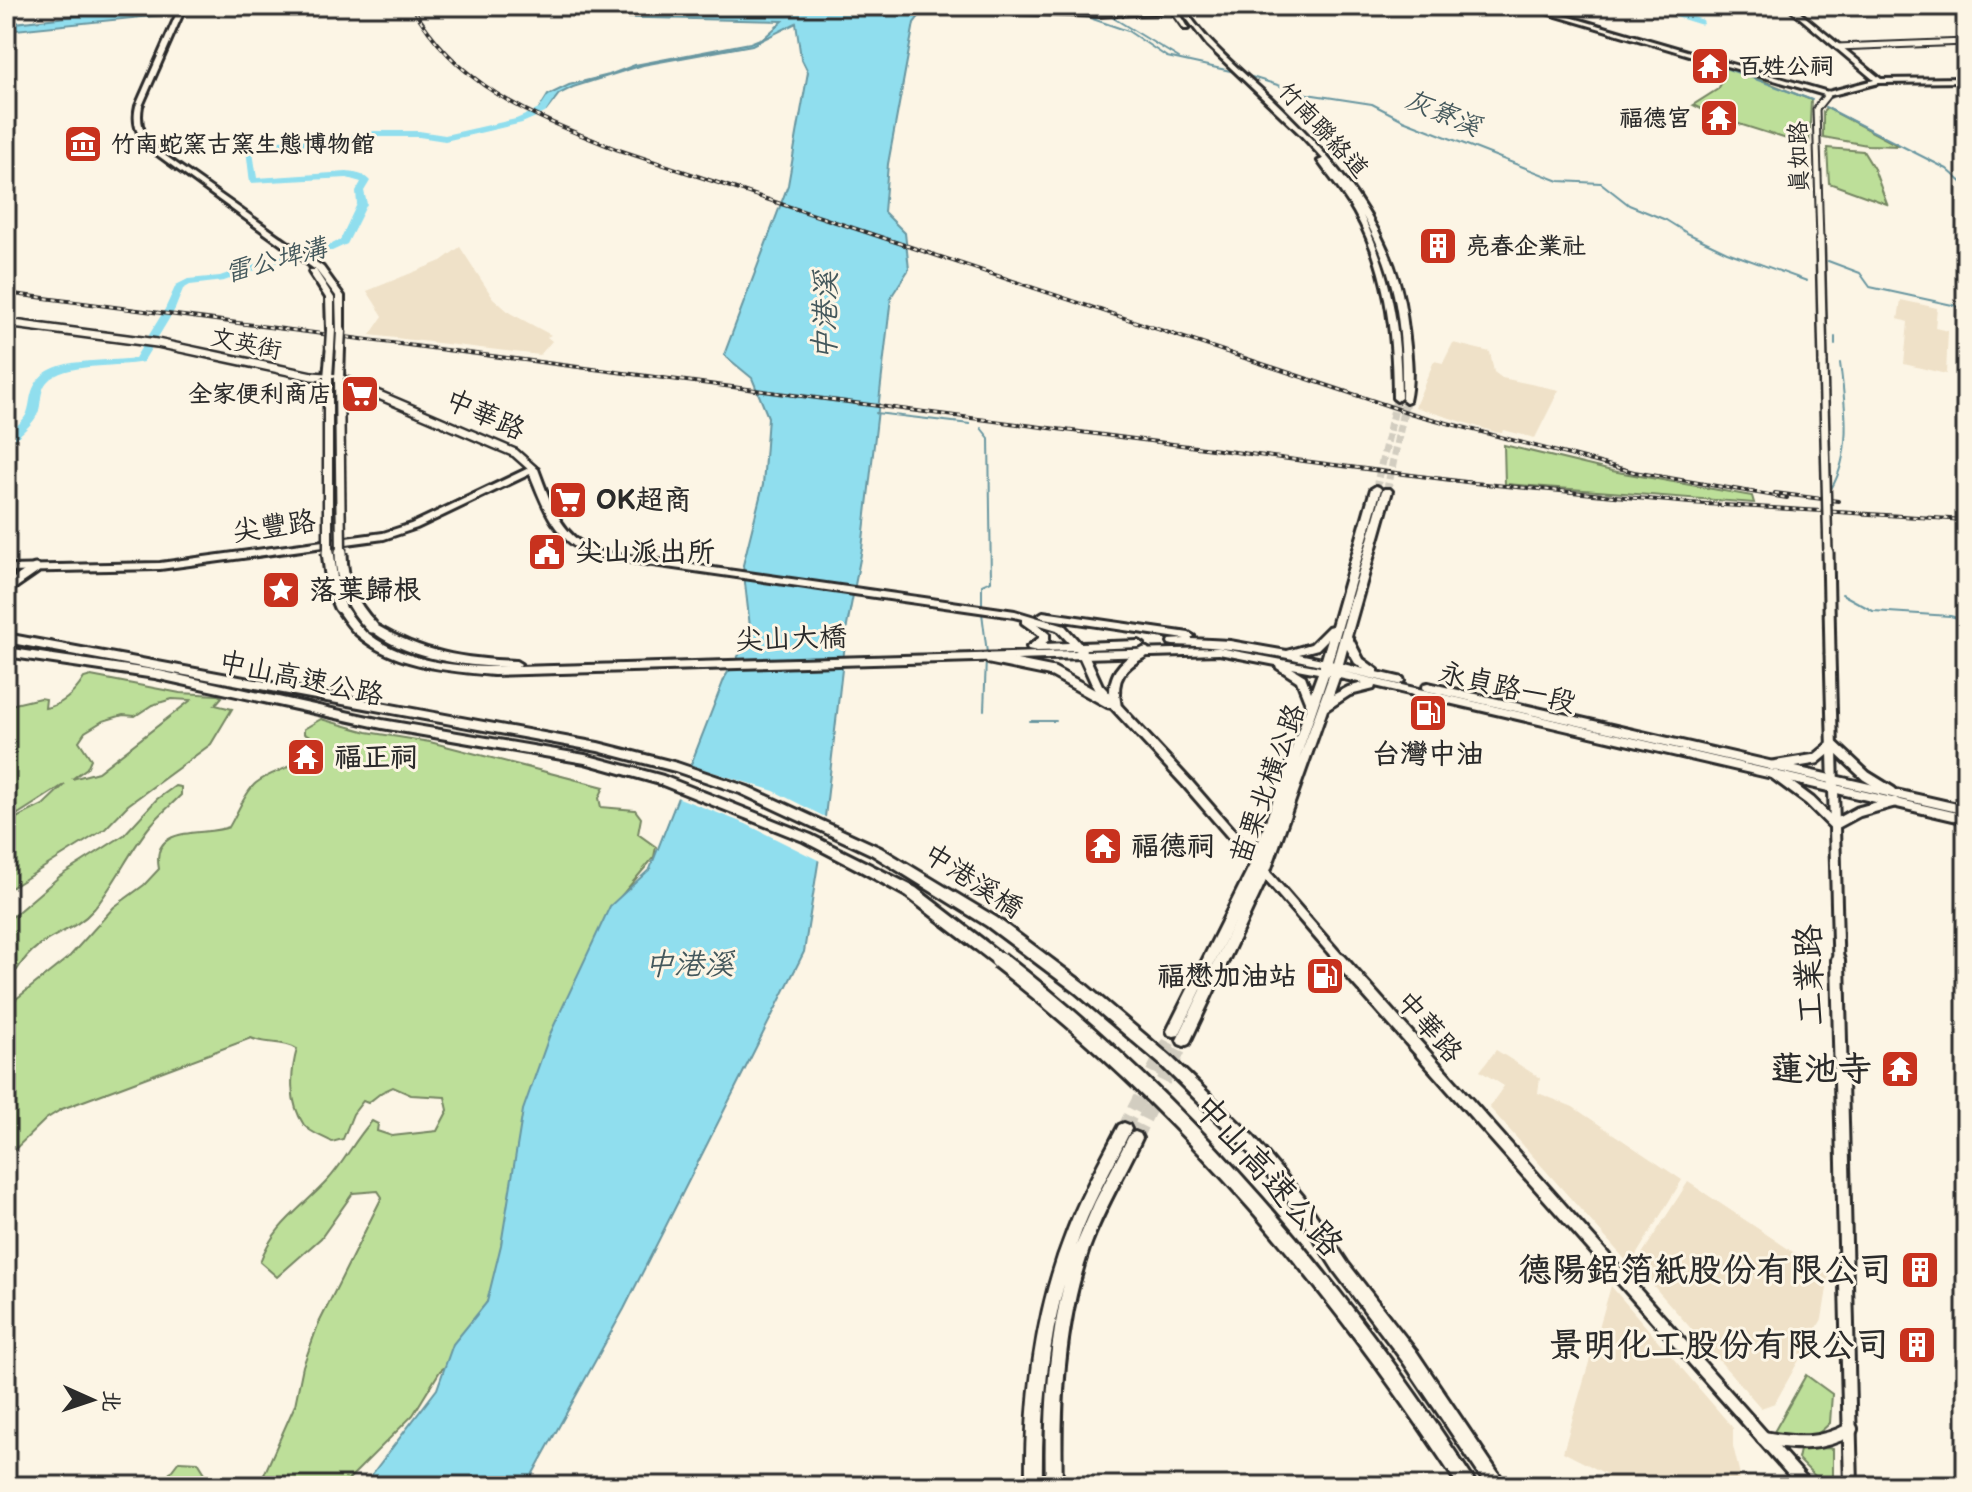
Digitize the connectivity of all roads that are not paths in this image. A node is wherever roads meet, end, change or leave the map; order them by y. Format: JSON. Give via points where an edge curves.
{"nodes":[{"id":1,"x":18,"y":6,"type":"edge"},
{"id":2,"x":175,"y":6,"type":"edge"},
{"id":3,"x":183,"y":6,"type":"edge"},
{"id":4,"x":877,"y":6,"type":"edge"},
{"id":5,"x":923,"y":6,"type":"edge"},
{"id":6,"x":1249,"y":6,"type":"edge"},
{"id":7,"x":1526,"y":6,"type":"edge"},
{"id":8,"x":1789,"y":6,"type":"edge"},
{"id":9,"x":6,"y":7,"type":"edge"},
{"id":10,"x":1177,"y":8,"type":"edge"},
{"id":11,"x":1136,"y":13,"type":"junction"},
{"id":12,"x":174,"y":16,"type":"junction"},
{"id":13,"x":1179,"y":20,"type":"junction"},
{"id":14,"x":1966,"y":42,"type":"edge"},
{"id":15,"x":1837,"y":47,"type":"junction"},
{"id":16,"x":1225,"y":63,"type":"junction"},
{"id":17,"x":1966,"y":80,"type":"edge"},
{"id":18,"x":1879,"y":81,"type":"junction"},
{"id":19,"x":1828,"y":94,"type":"junction"},
{"id":20,"x":6,"y":323,"type":"edge"},
{"id":21,"x":333,"y":378,"type":"junction"},
{"id":22,"x":1402,"y":398,"type":"tunnel mouth"},
{"id":23,"x":533,"y":469,"type":"junction"},
{"id":24,"x":6,"y":569,"type":"edge"},
{"id":25,"x":35,"y":569,"type":"junction"},
{"id":26,"x":6,"y":589,"type":"edge"},
{"id":27,"x":1015,"y":614,"type":"junction"},
{"id":28,"x":1339,"y":618,"type":"junction"},
{"id":29,"x":1346,"y":636,"type":"junction"},
{"id":30,"x":6,"y":638,"type":"edge"},
{"id":31,"x":1228,"y":644,"type":"junction"},
{"id":32,"x":1080,"y":650,"type":"junction"},
{"id":33,"x":1148,"y":651,"type":"junction"},
{"id":34,"x":6,"y":652,"type":"edge"},
{"id":35,"x":1830,"y":654,"type":"joint"},
{"id":36,"x":1032,"y":656,"type":"junction"},
{"id":37,"x":1272,"y":656,"type":"junction"},
{"id":38,"x":551,"y":668,"type":"junction"},
{"id":39,"x":1331,"y":668,"type":"junction"},
{"id":40,"x":1391,"y":682,"type":"junction"},
{"id":41,"x":1117,"y":707,"type":"junction"},
{"id":42,"x":1317,"y":709,"type":"junction"},
{"id":43,"x":464,"y":724,"type":"joint"},
{"id":44,"x":1833,"y":745,"type":"junction"},
{"id":45,"x":585,"y":759,"type":"joint"},
{"id":46,"x":1774,"y":770,"type":"junction"},
{"id":47,"x":1834,"y":784,"type":"junction"},
{"id":48,"x":1894,"y":798,"type":"junction"},
{"id":49,"x":1966,"y":810,"type":"edge"},
{"id":50,"x":1966,"y":819,"type":"edge"},
{"id":51,"x":1834,"y":825,"type":"junction"},
{"id":52,"x":1260,"y":869,"type":"junction"},
{"id":53,"x":980,"y":945,"type":"joint"},
{"id":54,"x":1179,"y":1036,"type":"tunnel mouth"},
{"id":55,"x":1341,"y":1267,"type":"joint"},
{"id":56,"x":1851,"y":1429,"type":"junction"},
{"id":57,"x":1763,"y":1438,"type":"junction"},
{"id":58,"x":1034,"y":1486,"type":"edge"},
{"id":59,"x":1054,"y":1486,"type":"edge"},
{"id":60,"x":1468,"y":1486,"type":"edge"},
{"id":61,"x":1498,"y":1486,"type":"edge"},
{"id":62,"x":1806,"y":1486,"type":"edge"},
{"id":63,"x":1851,"y":1486,"type":"edge"}],
"edges":[{"from":1,"to":9,"type":"street"},
{"from":2,"to":12,"type":"main road"},
{"from":3,"to":12,"type":"main road"},
{"from":4,"to":11,"type":"main road"},
{"from":5,"to":11,"type":"main road"},
{"from":6,"to":10,"type":"main road"},
{"from":7,"to":19,"type":"main road"},
{"from":8,"to":15,"type":"main road"},
{"from":10,"to":11,"type":"main road"},
{"from":10,"to":13,"type":"main road","name":"竹南聯絡道"},
{"from":10,"to":16,"type":"main road","name":"竹南聯絡道"},
{"from":11,"to":13,"type":"main road"},
{"from":12,"to":21,"type":"main road","bridge":true,"via":[[129,122],[147,151],[321,276],[336,330]]},
{"from":13,"to":16,"type":"main road","name":"竹南聯絡道"},
{"from":14,"to":15,"type":"street"},
{"from":15,"to":18,"type":"main road"},
{"from":16,"to":22,"type":"main road","name":"竹南聯絡道","via":[[1325,165],[1369,235],[1392,305]]},
{"from":17,"to":18,"type":"main road","name":"真如路"},
{"from":18,"to":19,"type":"main road","name":"真如路"},
{"from":19,"to":35,"type":"street","name":"真如路","bridge":true,"via":[[1816,109]]},
{"from":20,"to":21,"type":"street","name":"文英街","via":[[157,343]]},
{"from":21,"to":23,"type":"street","name":"中華路","via":[[515,453]]},
{"from":21,"to":38,"type":"main road","bridge":true,"via":[[341,575],[352,602],[372,627],[396,642],[449,660]]},
{"from":21,"to":38,"type":"main road","bridge":true,"via":[[328,561],[340,607],[360,632],[384,647],[449,668]]},
{"from":23,"to":25,"type":"main road","name":"尖豐路","via":[[384,536],[160,566]]},
{"from":23,"to":27,"type":"main road","name":"中華路","via":[[561,533],[593,554]]},
{"from":24,"to":25,"type":"main road","name":"尖豐路"},
{"from":25,"to":26,"type":"street"},
{"from":27,"to":31,"type":"main road"},
{"from":27,"to":32,"type":"main road","name":"中華路","via":[[1061,628]]},
{"from":27,"to":36,"type":"main road","via":[[1044,634]]},
{"from":28,"to":29,"type":"main road","via":[[1382,490]]},
{"from":28,"to":37,"type":"main road","via":[[1314,647]]},
{"from":28,"to":39,"type":"main road"},
{"from":29,"to":39,"type":"main road"},
{"from":29,"to":40,"type":"main road","via":[[1359,661]]},
{"from":30,"to":43,"type":"highway","name":"中山高速公路"},
{"from":31,"to":32,"type":"main road","name":"永貞路一段"},
{"from":31,"to":37,"type":"main road","name":"永貞路一段"},
{"from":32,"to":33,"type":"main road","name":"永貞路一段"},
{"from":32,"to":36,"type":"main road","name":"永貞路一段"},
{"from":32,"to":41,"type":"street","name":"中華路","via":[[1098,687]]},
{"from":33,"to":37,"type":"main road","name":"永貞路一段"},
{"from":33,"to":41,"type":"street","via":[[1117,670],[1112,691]]},
{"from":34,"to":45,"type":"highway","name":"中山高速公路","via":[[155,674],[382,724]]},
{"from":35,"to":44,"type":"street","name":"工業路"},
{"from":36,"to":38,"type":"main road","name":"尖山大橋"},
{"from":36,"to":38,"type":"main road","name":"尖山大橋"},
{"from":36,"to":41,"type":"street"},
{"from":37,"to":39,"type":"main road","name":"永貞路一段"},
{"from":37,"to":42,"type":"main road","via":[[1301,679]]},
{"from":39,"to":40,"type":"main road","name":"永貞路一段"},
{"from":39,"to":42,"type":"main road","name":"苗栗北橫公路"},
{"from":40,"to":42,"type":"main road","via":[[1354,688]]},
{"from":40,"to":46,"type":"main road","name":"永貞路一段"},
{"from":41,"to":52,"type":"street","name":"中華路"},
{"from":42,"to":52,"type":"main road","name":"苗栗北橫公路"},
{"from":43,"to":55,"type":"highway","name":"中港溪橋","via":[[598,747],[744,790],[876,851],[992,922],[1155,1051],[1248,1141],[1298,1201]]},
{"from":44,"to":46,"type":"street","via":[[1816,759]]},
{"from":44,"to":47,"type":"street","name":"工業路"},
{"from":44,"to":48,"type":"street"},
{"from":45,"to":53,"type":"highway","name":"中港溪橋","via":[[663,780],[807,838],[911,892]]},
{"from":46,"to":47,"type":"main road","name":"永貞路一段"},
{"from":46,"to":51,"type":"street"},
{"from":47,"to":48,"type":"main road","name":"永貞路一段"},
{"from":47,"to":51,"type":"street","name":"工業路"},
{"from":48,"to":49,"type":"main road","name":"永貞路一段"},
{"from":48,"to":50,"type":"main road","name":"永貞路一段"},
{"from":48,"to":51,"type":"street"},
{"from":51,"to":56,"type":"street","name":"工業路"},
{"from":52,"to":54,"type":"main road","name":"苗栗北橫公路"},
{"from":52,"to":57,"type":"street","name":"中華路"},
{"from":53,"to":60,"type":"highway","name":"中山高速公路","bridge":true,"via":[[1097,1040],[1263,1208],[1366,1336]]},
{"from":55,"to":61,"type":"highway","name":"中山高速公路"},
{"from":56,"to":57,"type":"street","via":[[1831,1442],[1810,1445]]},
{"from":56,"to":63,"type":"street","name":"工業路"},
{"from":57,"to":62,"type":"street","name":"中華路"},
{"from":58,"to":59,"type":"main road","via":[[1035,1415],[1046,1321],[1071,1238],[1130,1133],[1083,1247],[1064,1316],[1051,1411]]}]}
